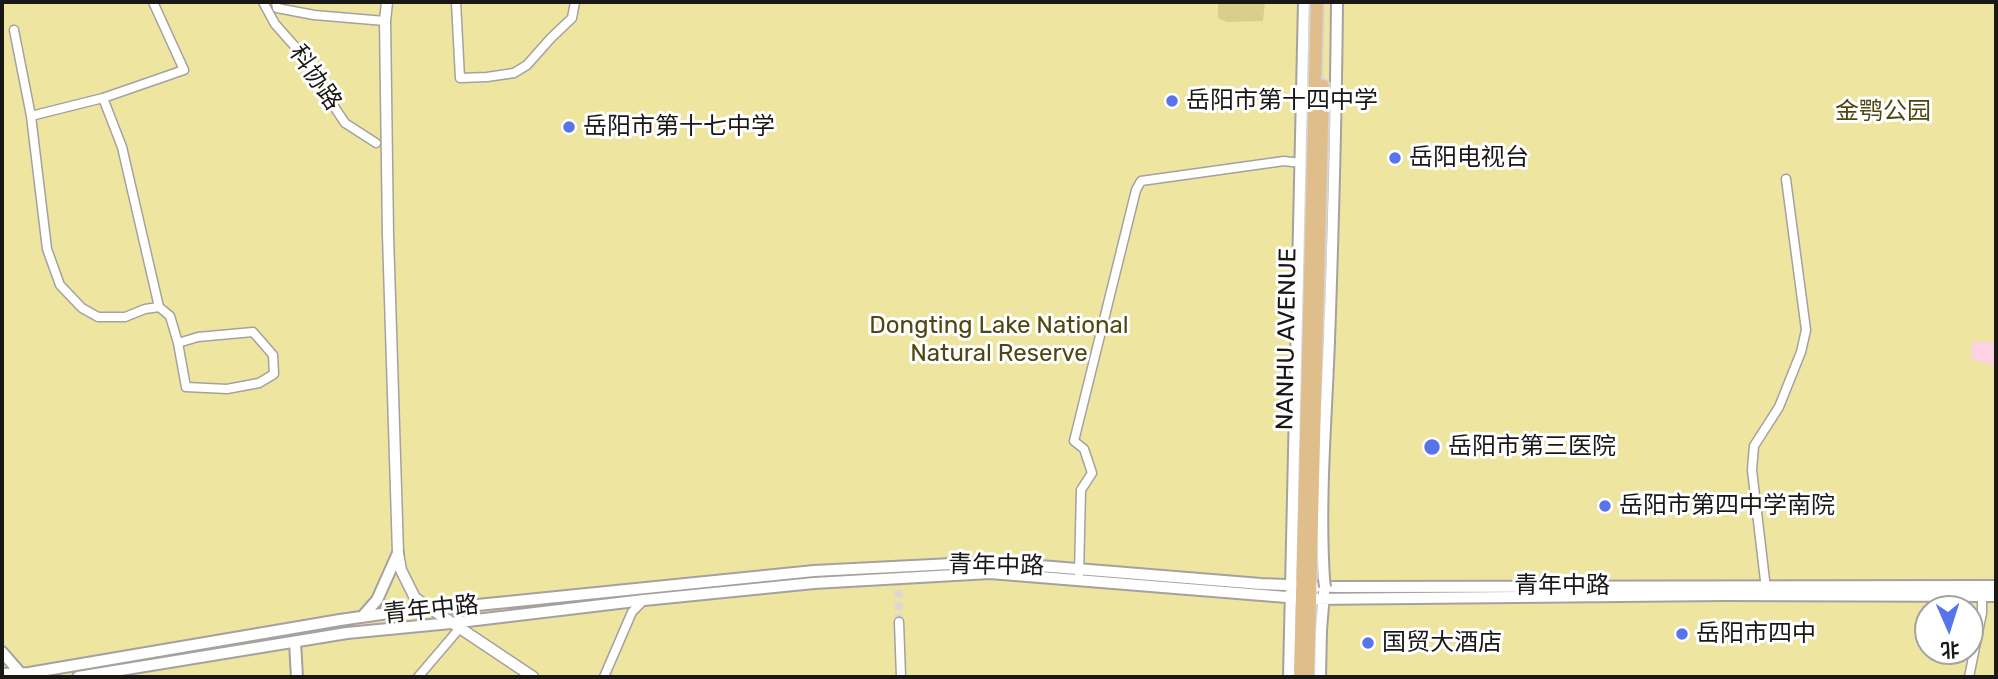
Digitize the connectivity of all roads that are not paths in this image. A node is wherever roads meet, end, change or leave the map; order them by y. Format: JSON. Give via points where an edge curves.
{"nodes":[{"id":1,"x":153,"y":2,"type":"edge"},
{"id":2,"x":263,"y":2,"type":"edge"},
{"id":3,"x":276,"y":2,"type":"edge"},
{"id":4,"x":387,"y":2,"type":"edge"},
{"id":5,"x":456,"y":2,"type":"edge"},
{"id":6,"x":575,"y":2,"type":"edge"},
{"id":7,"x":1304,"y":2,"type":"edge"},
{"id":8,"x":1317,"y":2,"type":"edge"},
{"id":9,"x":1324,"y":2,"type":"edge"},
{"id":10,"x":1337,"y":2,"type":"edge"},
{"id":11,"x":385,"y":21,"type":"junction"},
{"id":12,"x":14,"y":30,"type":"dead end"},
{"id":13,"x":103,"y":98,"type":"junction"},
{"id":14,"x":31,"y":116,"type":"junction"},
{"id":15,"x":376,"y":143,"type":"dead end"},
{"id":16,"x":1301,"y":163,"type":"junction"},
{"id":17,"x":1786,"y":179,"type":"dead end"},
{"id":18,"x":159,"y":307,"type":"junction"},
{"id":19,"x":178,"y":343,"type":"junction"},
{"id":20,"x":398,"y":553,"type":"junction"},
{"id":21,"x":1079,"y":575,"type":"junction"},
{"id":22,"x":1996,"y":586,"type":"edge"},
{"id":23,"x":1766,"y":590,"type":"junction"},
{"id":24,"x":1309,"y":591,"type":"junction"},
{"id":25,"x":1946,"y":595,"type":"edge"},
{"id":26,"x":644,"y":600,"type":"junction"},
{"id":27,"x":430,"y":609,"type":"junction"},
{"id":28,"x":362,"y":617,"type":"junction"},
{"id":29,"x":899,"y":622,"type":"tunnel mouth"},
{"id":30,"x":455,"y":626,"type":"junction"},
{"id":31,"x":295,"y":642,"type":"junction"},
{"id":32,"x":2,"y":652,"type":"edge"},
{"id":33,"x":2,"y":674,"type":"edge"},
{"id":34,"x":22,"y":675,"type":"edge"},
{"id":35,"x":78,"y":677,"type":"edge"},
{"id":36,"x":297,"y":677,"type":"edge"},
{"id":37,"x":418,"y":677,"type":"edge"},
{"id":38,"x":533,"y":677,"type":"edge"},
{"id":39,"x":604,"y":677,"type":"edge"},
{"id":40,"x":901,"y":677,"type":"edge"},
{"id":41,"x":1289,"y":677,"type":"edge"},
{"id":42,"x":1300,"y":677,"type":"edge"},
{"id":43,"x":1308,"y":677,"type":"edge"},
{"id":44,"x":1320,"y":677,"type":"edge"}],
"edges":[{"from":1,"to":13,"type":"street","via":[[184,70]]},
{"from":2,"to":15,"type":"street","name":"科协路","via":[[275,24],[306,59],[345,123]]},
{"from":3,"to":11,"type":"street","via":[[277,8],[314,15]]},
{"from":4,"to":11,"type":"street"},
{"from":5,"to":6,"type":"street","via":[[460,78],[514,73],[527,65],[572,18]]},
{"from":7,"to":16,"type":"main road"},
{"from":8,"to":24,"type":"main road","name":"NANHU AVENUE"},
{"from":9,"to":24,"type":"main road","name":"NANHU AVENUE"},
{"from":10,"to":24,"type":"main road","via":[[1322,550]]},
{"from":11,"to":20,"type":"street"},
{"from":12,"to":14,"type":"street"},
{"from":13,"to":14,"type":"street"},
{"from":13,"to":18,"type":"street","via":[[122,147]]},
{"from":14,"to":18,"type":"street","via":[[47,249],[60,285],[98,317],[125,317]]},
{"from":16,"to":21,"type":"street","via":[[1284,161],[1140,181],[1074,441],[1084,449],[1092,473],[1081,490]]},
{"from":16,"to":24,"type":"main road"},
{"from":17,"to":23,"type":"street","via":[[1807,330],[1780,407],[1754,446],[1752,470]]},
{"from":18,"to":19,"type":"street","via":[[170,316]]},
{"from":19,"to":19,"type":"street","via":[[186,387],[227,389],[259,383],[274,374],[273,355],[253,332]]},
{"from":20,"to":27,"type":"street","via":[[415,598]]},
{"from":20,"to":28,"type":"main road","via":[[377,600]]},
{"from":21,"to":24,"type":"main road","name":"青年中路"},
{"from":21,"to":26,"type":"main road","name":"青年中路","via":[[990,573],[814,583]]},
{"from":21,"to":27,"type":"main road","name":"青年中路","via":[[991,562],[814,571]]},
{"from":22,"to":23,"type":"main road","name":"青年中路"},
{"from":23,"to":24,"type":"main road","name":"青年中路"},
{"from":23,"to":24,"type":"main road","name":"青年中路"},
{"from":23,"to":25,"type":"main road","name":"青年中路"},
{"from":24,"to":41,"type":"main road"},
{"from":24,"to":42,"type":"main road","name":"NANHU AVENUE"},
{"from":24,"to":43,"type":"main road","name":"NANHU AVENUE"},
{"from":24,"to":44,"type":"main road","via":[[1321,630]]},
{"from":26,"to":30,"type":"main road","name":"青年中路"},
{"from":26,"to":39,"type":"street","via":[[632,612]]},
{"from":27,"to":28,"type":"main road","name":"青年中路"},
{"from":27,"to":30,"type":"street"},
{"from":28,"to":34,"type":"main road","name":"青年中路"},
{"from":29,"to":40,"type":"street"},
{"from":30,"to":31,"type":"main road","name":"青年中路","via":[[346,633]]},
{"from":30,"to":37,"type":"street"},
{"from":30,"to":38,"type":"street"},
{"from":31,"to":35,"type":"main road","name":"青年中路"},
{"from":31,"to":36,"type":"main road"},
{"from":32,"to":34,"type":"main road"},
{"from":33,"to":34,"type":"main road","name":"青年中路"}]}
